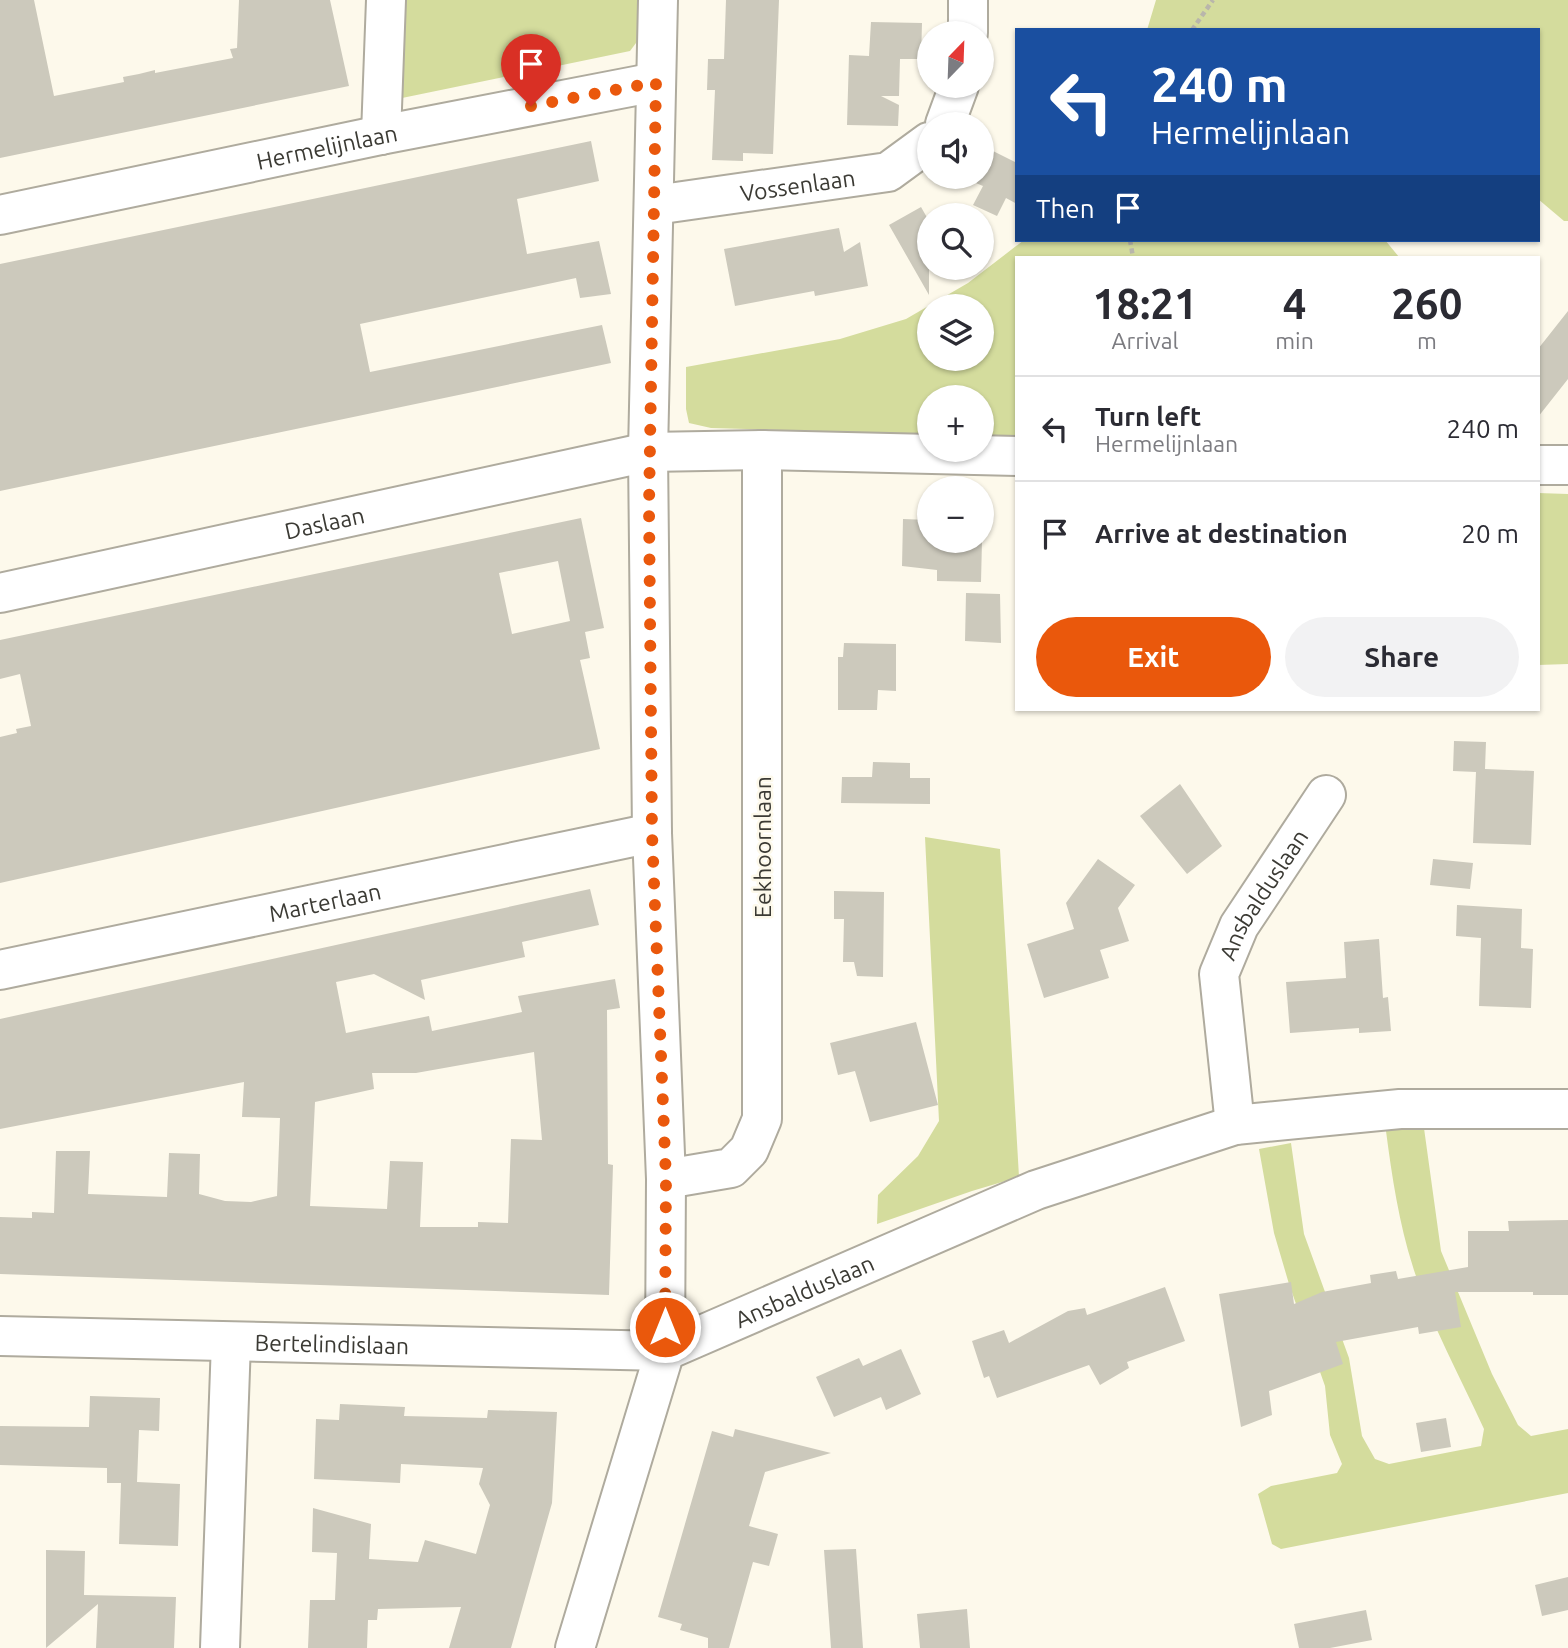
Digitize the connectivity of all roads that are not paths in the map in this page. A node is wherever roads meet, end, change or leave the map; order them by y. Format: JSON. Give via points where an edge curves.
{"nodes":[{"id":1,"x":386,"y":0,"type":"edge"},
{"id":2,"x":658,"y":0,"type":"edge"},
{"id":3,"x":968,"y":0,"type":"edge"},
{"id":4,"x":968,"y":21,"type":"edge"},
{"id":5,"x":656,"y":82,"type":"junction"},
{"id":6,"x":381,"y":135,"type":"junction"},
{"id":7,"x":917,"y":151,"type":"edge"},
{"id":8,"x":655,"y":205,"type":"junction"},
{"id":9,"x":0,"y":215,"type":"edge"},
{"id":10,"x":762,"y":450,"type":"junction"},
{"id":11,"x":649,"y":452,"type":"junction"},
{"id":12,"x":1015,"y":456,"type":"edge"},
{"id":13,"x":1540,"y":465,"type":"edge"},
{"id":14,"x":1568,"y":466,"type":"edge"},
{"id":15,"x":0,"y":593,"type":"edge"},
{"id":16,"x":1326,"y":795,"type":"dead end"},
{"id":17,"x":652,"y":833,"type":"junction"},
{"id":18,"x":0,"y":970,"type":"edge"},
{"id":19,"x":1568,"y":1108,"type":"edge"},
{"id":20,"x":1235,"y":1125,"type":"junction"},
{"id":21,"x":666,"y":1179,"type":"junction"},
{"id":22,"x":0,"y":1336,"type":"edge"},
{"id":23,"x":231,"y":1342,"type":"junction"},
{"id":24,"x":665,"y":1351,"type":"junction"},
{"id":25,"x":220,"y":1648,"type":"edge"},
{"id":26,"x":575,"y":1648,"type":"edge"}],
"edges":[{"from":1,"to":6,"type":"street"},
{"from":2,"to":5,"type":"street"},
{"from":3,"to":4,"type":"street"},
{"from":5,"to":6,"type":"street","name":"Hermelijnlaan"},
{"from":5,"to":8,"type":"street"},
{"from":6,"to":9,"type":"street","name":"Hermelijnlaan"},
{"from":7,"to":8,"type":"street","name":"Vossenlaan","via":[[888,172]]},
{"from":8,"to":11,"type":"street"},
{"from":10,"to":11,"type":"street","name":"Daslaan"},
{"from":10,"to":12,"type":"street","name":"Daslaan"},
{"from":10,"to":21,"type":"street","name":"Eekhoornlaan","via":[[762,1119],[749,1150],[732,1168]]},
{"from":11,"to":15,"type":"street","name":"Daslaan"},
{"from":11,"to":17,"type":"street"},
{"from":13,"to":14,"type":"street"},
{"from":16,"to":20,"type":"street","name":"Ansbalduslaan","via":[[1239,926],[1219,974]]},
{"from":17,"to":18,"type":"street","name":"Marterlaan"},
{"from":17,"to":21,"type":"street"},
{"from":19,"to":20,"type":"street","name":"Ansbalduslaan","via":[[1400,1109]]},
{"from":20,"to":24,"type":"street","name":"Ansbalduslaan","via":[[1036,1190]]},
{"from":21,"to":24,"type":"street"},
{"from":22,"to":23,"type":"street","name":"Bertelindislaan"},
{"from":23,"to":24,"type":"street","name":"Bertelindislaan"},
{"from":23,"to":25,"type":"street"},
{"from":24,"to":26,"type":"street"}]}
